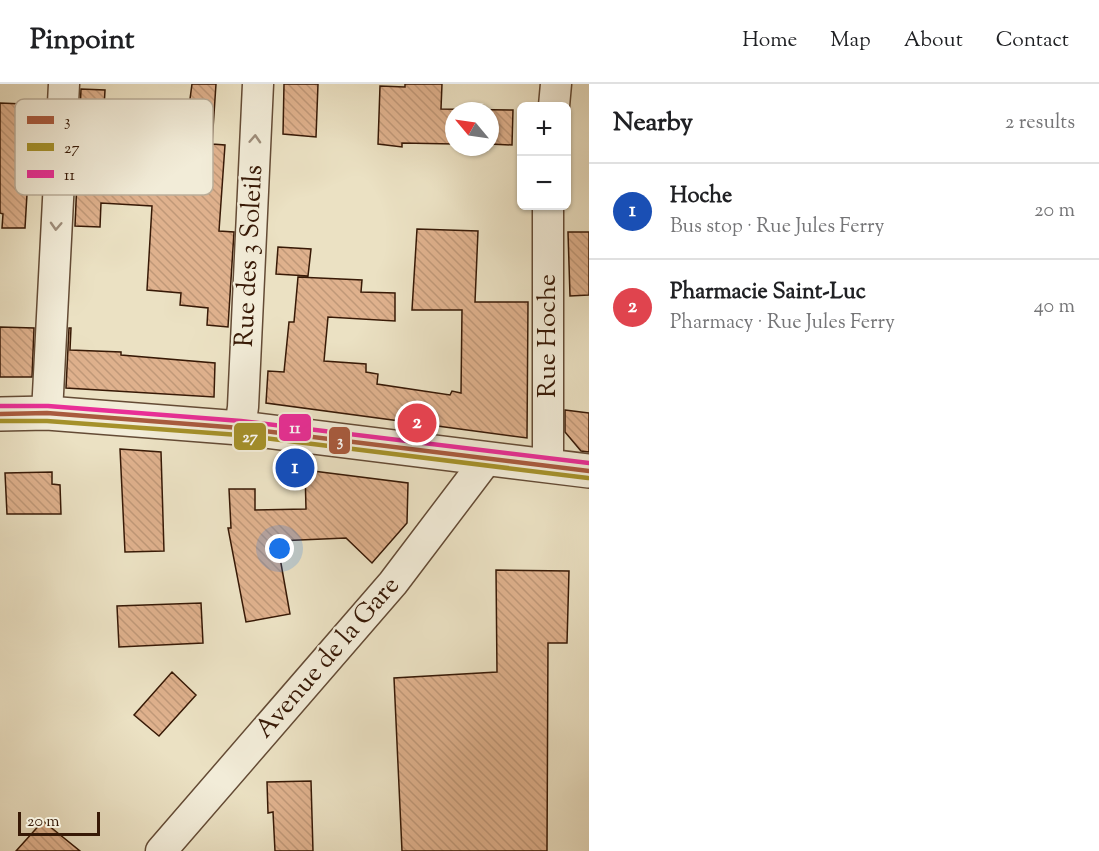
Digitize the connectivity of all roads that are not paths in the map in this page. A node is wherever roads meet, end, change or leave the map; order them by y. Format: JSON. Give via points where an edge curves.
{"nodes":[{"id":1,"x":64,"y":84,"type":"edge"},
{"id":2,"x":258,"y":84,"type":"edge"},
{"id":3,"x":556,"y":84,"type":"edge"},
{"id":4,"x":63,"y":99,"type":"edge"},
{"id":5,"x":554,"y":102,"type":"edge"},
{"id":6,"x":58,"y":195,"type":"edge"},
{"id":7,"x":548,"y":210,"type":"edge"},
{"id":8,"x":47,"y":413,"type":"junction"},
{"id":9,"x":0,"y":414,"type":"edge"},
{"id":10,"x":240,"y":428,"type":"junction"},
{"id":11,"x":487,"y":459,"type":"junction"},
{"id":12,"x":548,"y":466,"type":"junction"},
{"id":13,"x":589,"y":471,"type":"edge"},
{"id":14,"x":161,"y":851,"type":"edge"}],
"edges":[{"from":1,"to":4,"type":"street","one_way":true},
{"from":10,"to":2,"type":"street","name":"Rue des 3 Soleils","one_way":true},
{"from":3,"to":5,"type":"street"},
{"from":6,"to":8,"type":"street","one_way":true},
{"from":7,"to":12,"type":"street","name":"Rue Hoche"},
{"from":8,"to":9,"type":"street"},
{"from":8,"to":10,"type":"street"},
{"from":10,"to":11,"type":"street"},
{"from":11,"to":12,"type":"street"},
{"from":11,"to":14,"type":"street","name":"Avenue de la Gare","via":[[393,583]]},
{"from":12,"to":13,"type":"street"}]}
